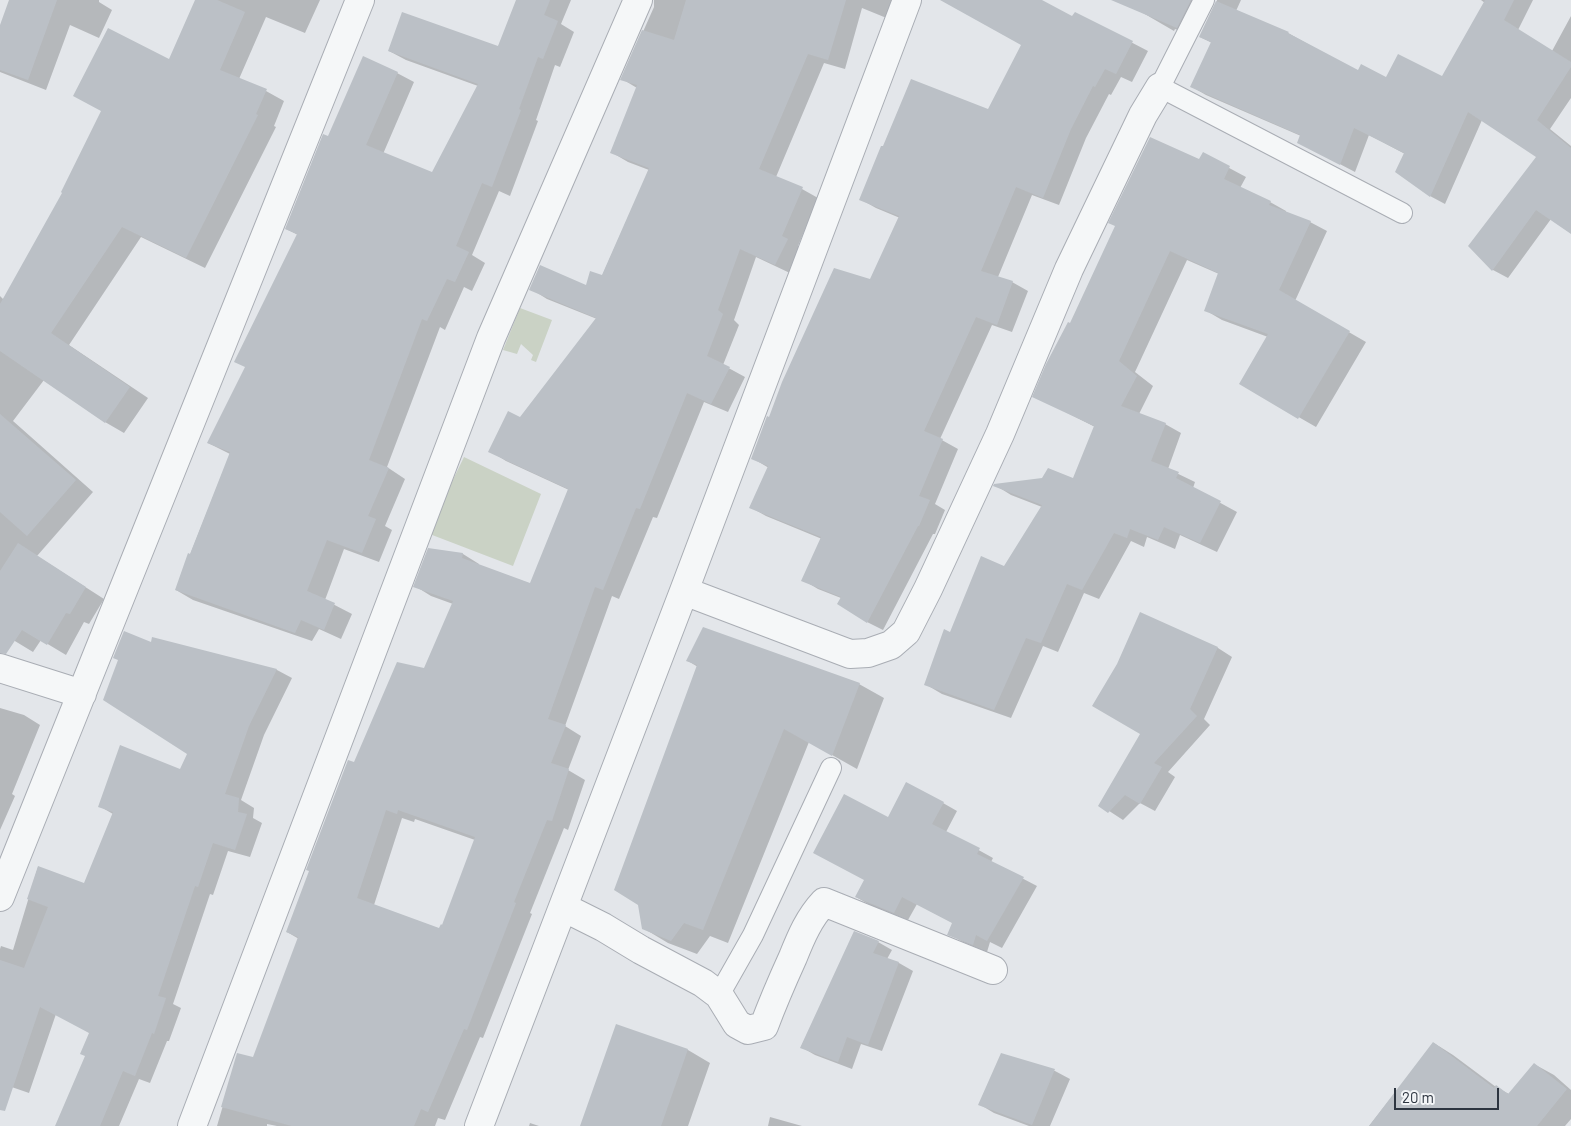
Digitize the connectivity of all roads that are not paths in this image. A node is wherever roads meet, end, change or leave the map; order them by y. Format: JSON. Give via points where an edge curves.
{"nodes":[{"id":1,"x":360,"y":0,"type":"edge"},
{"id":2,"x":638,"y":0,"type":"edge"},
{"id":3,"x":907,"y":0,"type":"edge"},
{"id":4,"x":1204,"y":0,"type":"edge"},
{"id":5,"x":1160,"y":87,"type":"junction"},
{"id":6,"x":1402,"y":213,"type":"dead end"},
{"id":7,"x":684,"y":591,"type":"junction"},
{"id":8,"x":0,"y":668,"type":"edge"},
{"id":9,"x":82,"y":694,"type":"junction"},
{"id":10,"x":831,"y":768,"type":"dead end"},
{"id":11,"x":0,"y":897,"type":"edge"},
{"id":12,"x":563,"y":907,"type":"junction"},
{"id":13,"x":993,"y":970,"type":"dead end"},
{"id":14,"x":719,"y":995,"type":"junction"},
{"id":15,"x":192,"y":1126,"type":"edge"},
{"id":16,"x":479,"y":1126,"type":"edge"}],
"edges":[{"from":1,"to":9,"type":"street"},
{"from":2,"to":15,"type":"street","via":[[491,338]]},
{"from":3,"to":7,"type":"street"},
{"from":4,"to":5,"type":"lane"},
{"from":5,"to":6,"type":"lane"},
{"from":5,"to":7,"type":"street","via":[[1143,115],[1068,269],[1000,434],[906,632],[892,645],[868,653],[850,654]]},
{"from":7,"to":12,"type":"street"},
{"from":8,"to":9,"type":"street"},
{"from":9,"to":11,"type":"street"},
{"from":10,"to":14,"type":"lane","via":[[753,935]]},
{"from":12,"to":14,"type":"street","via":[[703,983]]},
{"from":12,"to":16,"type":"street"},
{"from":13,"to":14,"type":"street","via":[[824,902],[814,912],[764,1026],[748,1030],[737,1024]]}]}
